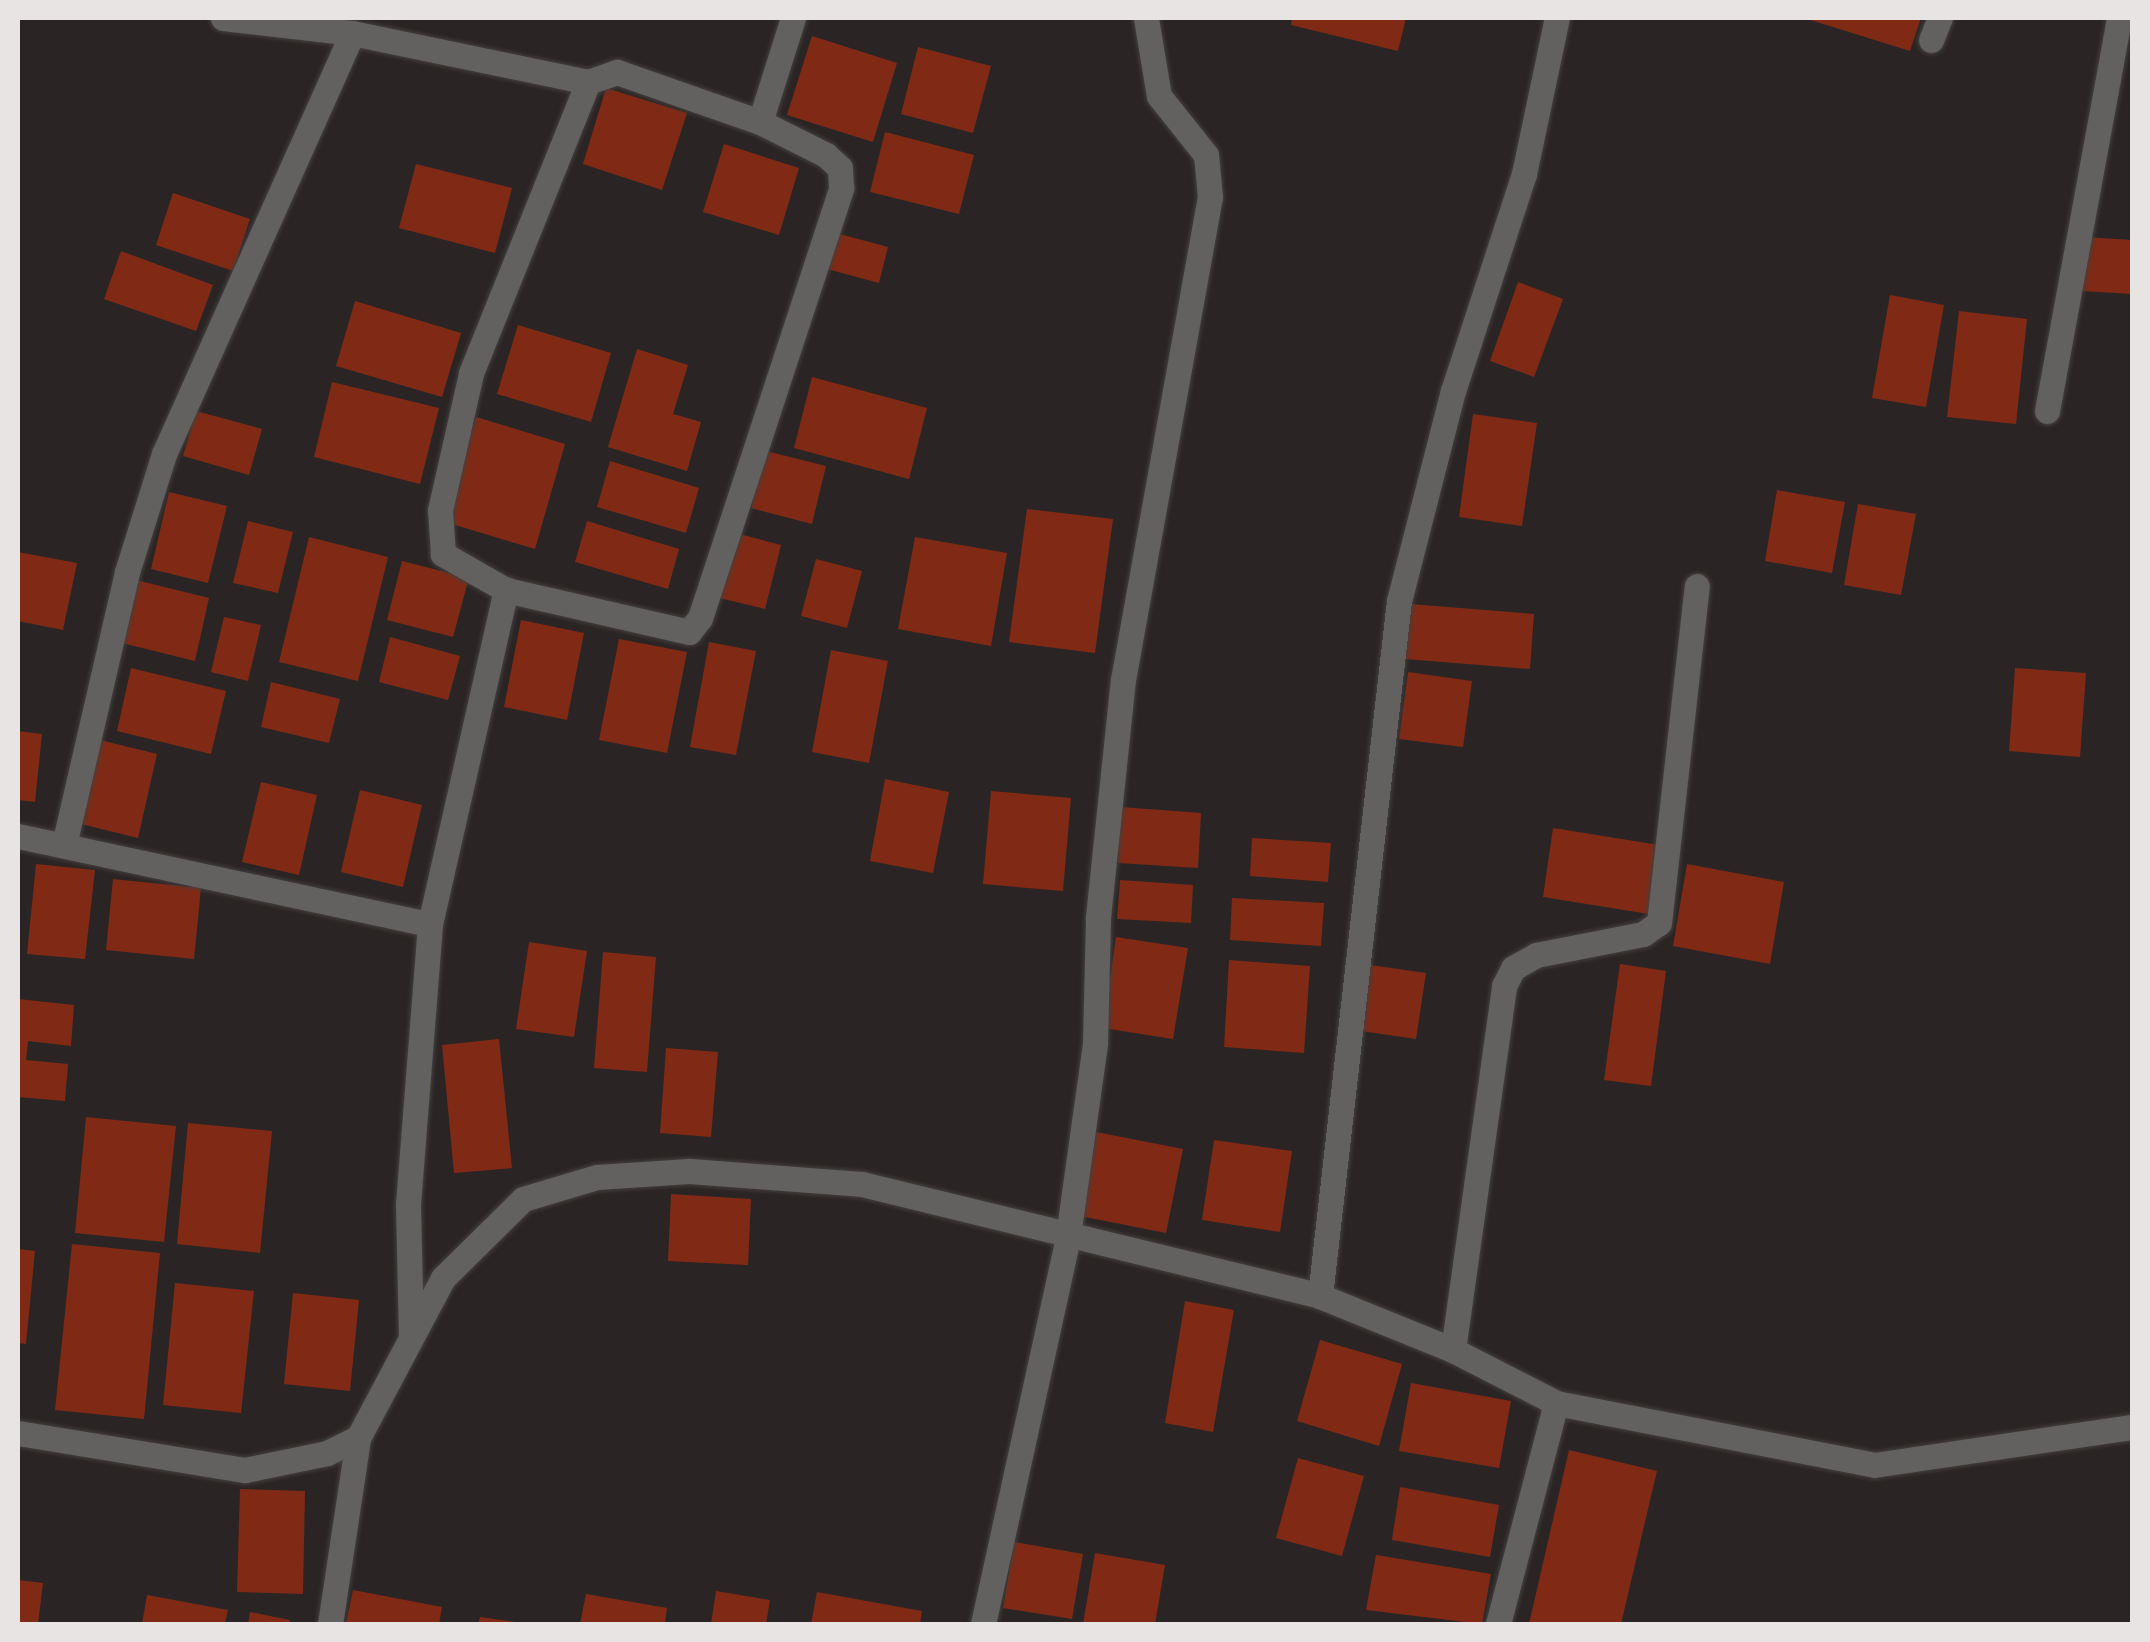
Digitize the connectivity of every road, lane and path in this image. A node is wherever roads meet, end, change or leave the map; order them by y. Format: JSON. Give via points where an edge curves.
{"nodes":[{"id":1,"x":223,"y":18,"type":"edge"},
{"id":2,"x":793,"y":18,"type":"edge"},
{"id":3,"x":1146,"y":18,"type":"edge"},
{"id":4,"x":1557,"y":18,"type":"edge"},
{"id":5,"x":2119,"y":18,"type":"edge"},
{"id":6,"x":270,"y":20,"type":"edge"},
{"id":7,"x":352,"y":34,"type":"junction"},
{"id":8,"x":588,"y":82,"type":"junction"},
{"id":9,"x":760,"y":122,"type":"junction"},
{"id":10,"x":2047,"y":411,"type":"dead end"},
{"id":11,"x":1697,"y":586,"type":"dead end"},
{"id":12,"x":506,"y":590,"type":"junction"},
{"id":13,"x":18,"y":836,"type":"edge"},
{"id":14,"x":64,"y":845,"type":"junction"},
{"id":15,"x":430,"y":924,"type":"junction"},
{"id":16,"x":1068,"y":1236,"type":"junction"},
{"id":17,"x":1320,"y":1296,"type":"junction"},
{"id":18,"x":412,"y":1340,"type":"junction"},
{"id":19,"x":1453,"y":1350,"type":"junction"},
{"id":20,"x":1556,"y":1403,"type":"junction"},
{"id":21,"x":2132,"y":1427,"type":"edge"},
{"id":22,"x":18,"y":1433,"type":"edge"},
{"id":23,"x":358,"y":1438,"type":"junction"},
{"id":24,"x":330,"y":1624,"type":"edge"},
{"id":25,"x":983,"y":1624,"type":"edge"},
{"id":26,"x":1498,"y":1624,"type":"edge"}],
"edges":[{"from":1,"to":6,"type":"street"},
{"from":2,"to":9,"type":"street"},
{"from":3,"to":16,"type":"street","via":[[1159,96],[1206,156],[1210,197],[1123,680],[1098,917],[1095,1043]]},
{"from":4,"to":17,"type":"street","via":[[1524,174],[1453,391],[1399,601]]},
{"from":5,"to":10,"type":"street"},
{"from":6,"to":7,"type":"street"},
{"from":7,"to":8,"type":"street"},
{"from":7,"to":14,"type":"street","via":[[164,454],[127,572]]},
{"from":8,"to":9,"type":"street","via":[[617,72]]},
{"from":8,"to":12,"type":"street","via":[[471,373],[440,510],[444,554]]},
{"from":9,"to":12,"type":"street","via":[[826,155],[840,168],[841,188],[700,618],[689,632]]},
{"from":11,"to":19,"type":"street","via":[[1659,924],[1643,934],[1536,955],[1513,968],[1504,986]]},
{"from":12,"to":15,"type":"street"},
{"from":13,"to":14,"type":"street"},
{"from":14,"to":15,"type":"street"},
{"from":15,"to":18,"type":"street","via":[[408,1204]]},
{"from":16,"to":17,"type":"street"},
{"from":16,"to":18,"type":"street","via":[[862,1184],[764,1172],[596,1177],[523,1199],[442,1278]]},
{"from":16,"to":25,"type":"street"},
{"from":17,"to":19,"type":"street"},
{"from":18,"to":23,"type":"street"},
{"from":19,"to":20,"type":"street"},
{"from":20,"to":21,"type":"street","via":[[1874,1465]]},
{"from":20,"to":26,"type":"street"},
{"from":22,"to":23,"type":"street","via":[[245,1470],[293,1465]]},
{"from":23,"to":24,"type":"street"}]}
